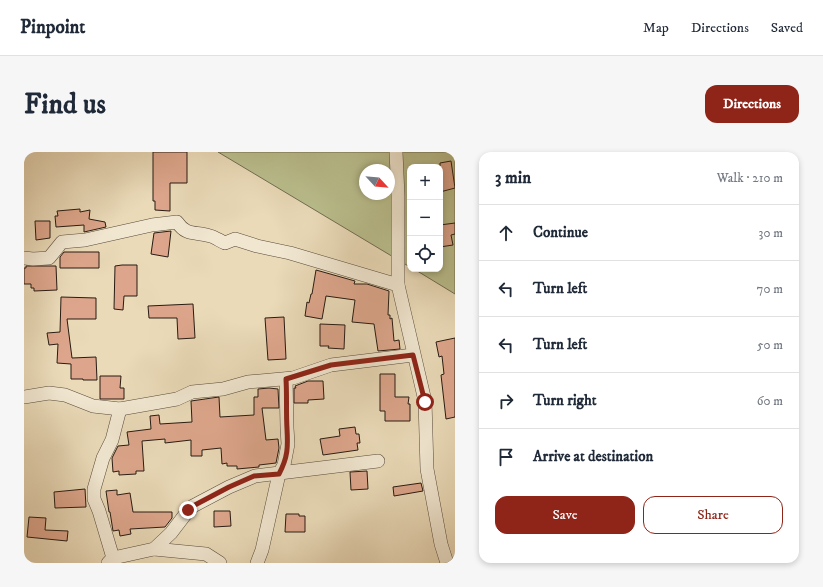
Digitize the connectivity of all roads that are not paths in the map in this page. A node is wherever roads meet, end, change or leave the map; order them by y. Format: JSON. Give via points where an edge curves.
{"nodes":[{"id":1,"x":396,"y":152,"type":"edge"},
{"id":2,"x":24,"y":258,"type":"edge"},
{"id":3,"x":398,"y":285,"type":"junction"},
{"id":4,"x":413,"y":355,"type":"junction"},
{"id":5,"x":286,"y":379,"type":"junction"},
{"id":6,"x":24,"y":396,"type":"edge"},
{"id":7,"x":120,"y":409,"type":"junction"},
{"id":8,"x":378,"y":461,"type":"dead end"},
{"id":9,"x":279,"y":474,"type":"junction"},
{"id":10,"x":154,"y":549,"type":"junction"},
{"id":11,"x":111,"y":560,"type":"edge"},
{"id":12,"x":220,"y":563,"type":"edge"},
{"id":13,"x":257,"y":563,"type":"edge"},
{"id":14,"x":447,"y":563,"type":"edge"}],
"edges":[{"from":1,"to":3,"type":"street"},
{"from":2,"to":3,"type":"street","via":[[49,258],[62,242],[85,240],[176,222],[186,232],[211,236],[225,243],[235,239]]},
{"from":3,"to":4,"type":"street"},
{"from":4,"to":5,"type":"street","via":[[331,365]]},
{"from":4,"to":14,"type":"street","via":[[425,402],[429,483]]},
{"from":5,"to":7,"type":"street","via":[[248,382],[224,389],[192,392],[177,399]]},
{"from":5,"to":9,"type":"street","via":[[288,444],[284,466]]},
{"from":6,"to":7,"type":"street","via":[[49,393],[65,395],[93,406]]},
{"from":7,"to":11,"type":"street","via":[[94,489],[94,499]]},
{"from":8,"to":9,"type":"street"},
{"from":9,"to":10,"type":"street","via":[[254,476],[193,506]]},
{"from":9,"to":13,"type":"street"},
{"from":10,"to":11,"type":"street"},
{"from":10,"to":12,"type":"street","via":[[206,554]]}]}
